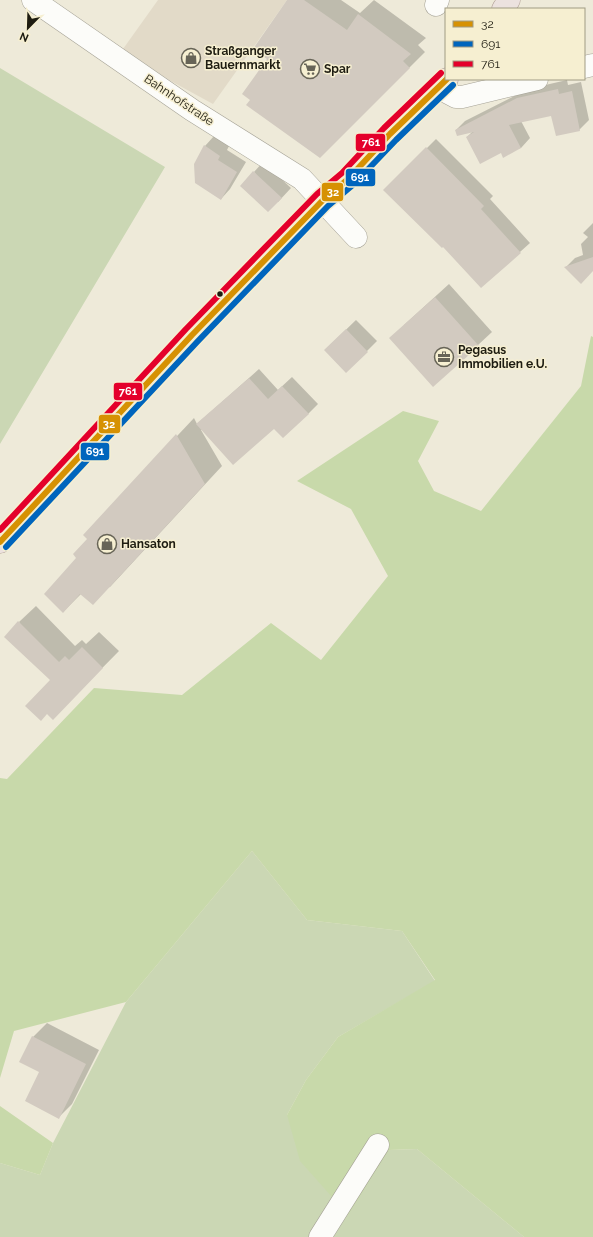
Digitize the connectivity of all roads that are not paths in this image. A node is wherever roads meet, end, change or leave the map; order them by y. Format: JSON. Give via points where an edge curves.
{"nodes":[{"id":1,"x":33,"y":0,"type":"edge"},
{"id":2,"x":532,"y":80,"type":"edge"},
{"id":3,"x":443,"y":84,"type":"edge"},
{"id":4,"x":323,"y":200,"type":"junction"},
{"id":5,"x":356,"y":237,"type":"dead end"},
{"id":6,"x":0,"y":542,"type":"edge"},
{"id":7,"x":378,"y":1145,"type":"dead end"},
{"id":8,"x":320,"y":1237,"type":"edge"}],
"edges":[{"from":1,"to":4,"type":"street","name":"Bahnhofstraße","via":[[192,110],[302,179]]},
{"from":2,"to":3,"type":"street","via":[[462,97],[456,97]]},
{"from":3,"to":4,"type":"main road","via":[[390,134],[348,179]]},
{"from":4,"to":5,"type":"street","name":"Bahnhofstraße"},
{"from":4,"to":6,"type":"main road","via":[[192,335]]},
{"from":7,"to":8,"type":"street"}]}
